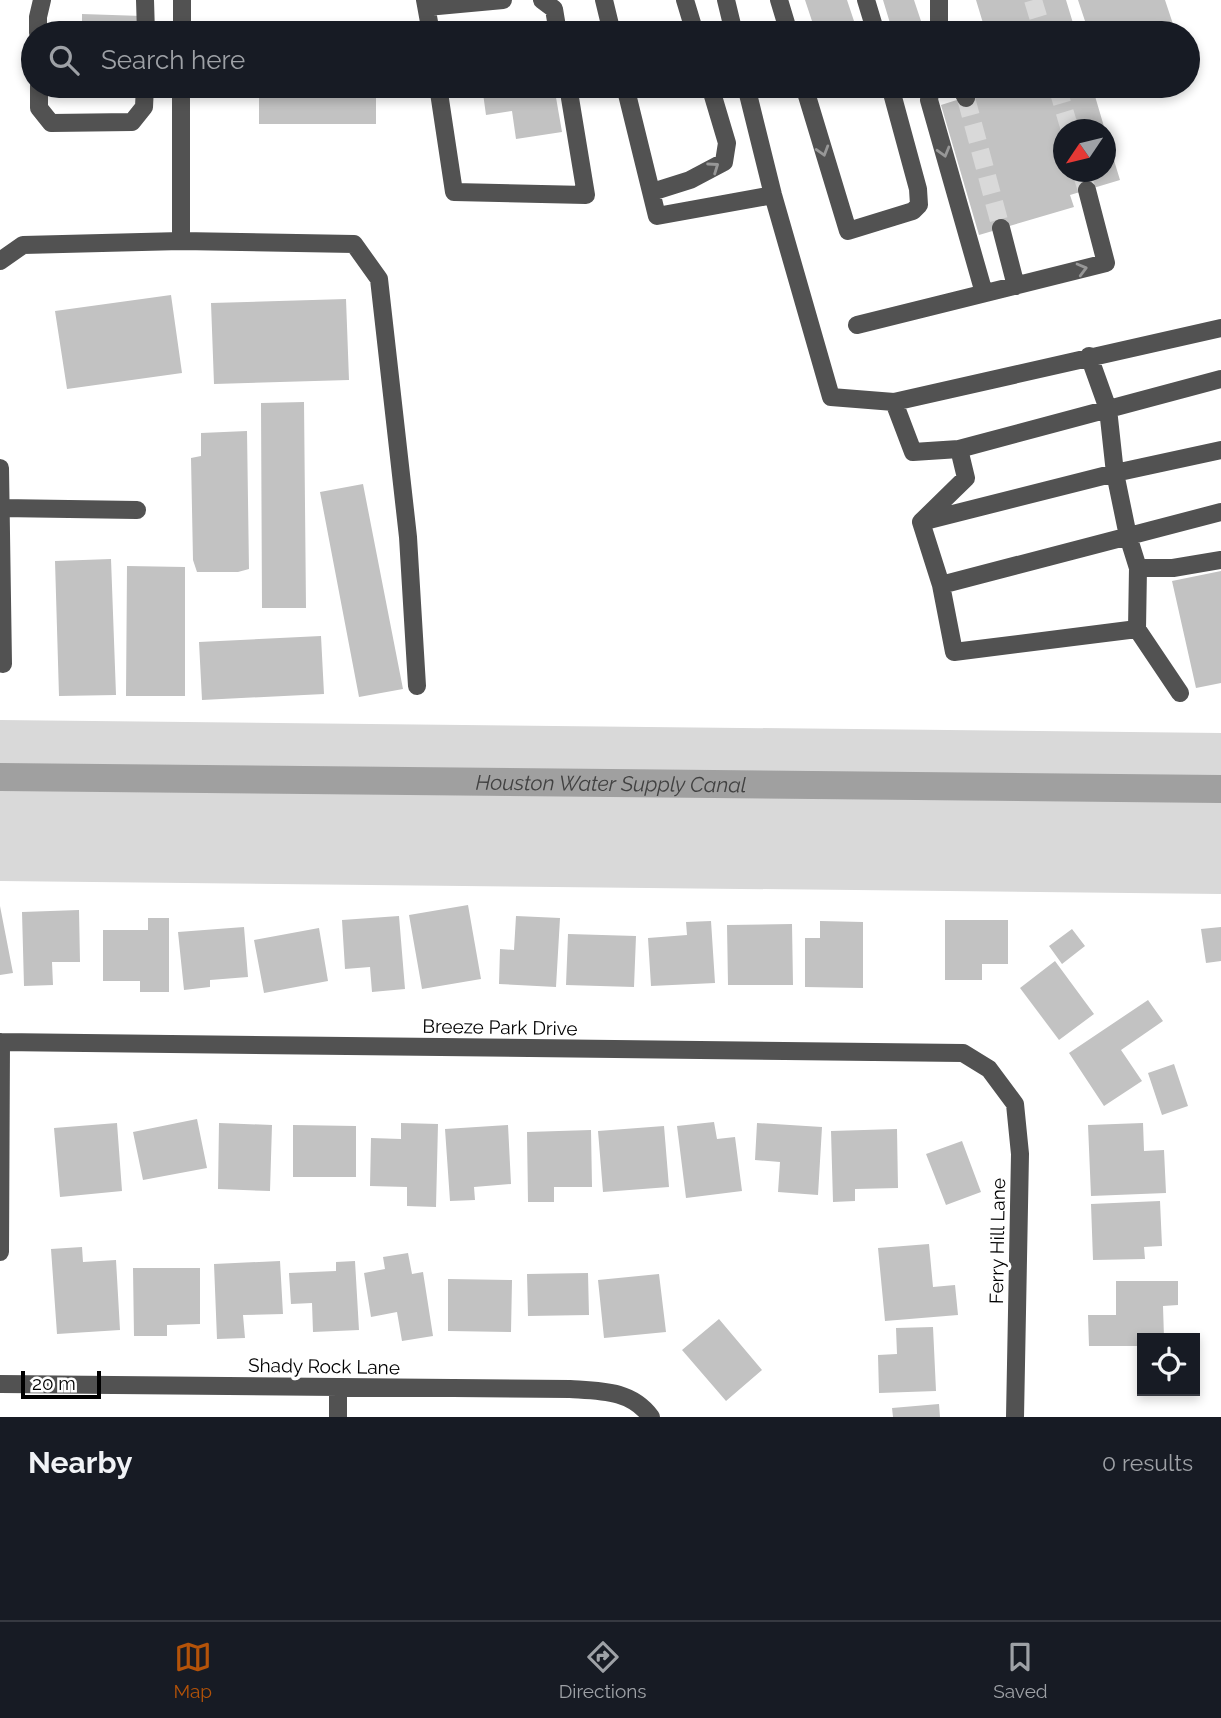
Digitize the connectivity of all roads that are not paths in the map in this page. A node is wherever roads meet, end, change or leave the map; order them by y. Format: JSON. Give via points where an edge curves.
{"nodes":[{"id":1,"x":42,"y":0,"type":"edge"},
{"id":2,"x":145,"y":0,"type":"edge"},
{"id":3,"x":182,"y":0,"type":"edge"},
{"id":4,"x":503,"y":0,"type":"edge"},
{"id":5,"x":542,"y":0,"type":"edge"},
{"id":6,"x":604,"y":0,"type":"edge"},
{"id":7,"x":685,"y":0,"type":"edge"},
{"id":8,"x":726,"y":0,"type":"edge"},
{"id":9,"x":779,"y":0,"type":"edge"},
{"id":10,"x":866,"y":0,"type":"edge"},
{"id":11,"x":939,"y":0,"type":"edge"},
{"id":12,"x":426,"y":3,"type":"edge"},
{"id":13,"x":38,"y":21,"type":"edge"},
{"id":14,"x":146,"y":21,"type":"edge"},
{"id":15,"x":182,"y":21,"type":"edge"},
{"id":16,"x":429,"y":21,"type":"edge"},
{"id":17,"x":556,"y":21,"type":"edge"},
{"id":18,"x":609,"y":21,"type":"edge"},
{"id":19,"x":691,"y":21,"type":"edge"},
{"id":20,"x":731,"y":21,"type":"edge"},
{"id":21,"x":785,"y":21,"type":"edge"},
{"id":22,"x":872,"y":21,"type":"edge"},
{"id":23,"x":939,"y":21,"type":"edge"},
{"id":24,"x":39,"y":98,"type":"edge"},
{"id":25,"x":144,"y":98,"type":"edge"},
{"id":26,"x":181,"y":98,"type":"edge"},
{"id":27,"x":440,"y":98,"type":"edge"},
{"id":28,"x":570,"y":98,"type":"edge"},
{"id":29,"x":628,"y":98,"type":"edge"},
{"id":30,"x":714,"y":98,"type":"edge"},
{"id":31,"x":749,"y":98,"type":"edge"},
{"id":32,"x":808,"y":98,"type":"edge"},
{"id":33,"x":893,"y":98,"type":"edge"},
{"id":34,"x":929,"y":98,"type":"edge"},
{"id":35,"x":1087,"y":190,"type":"tunnel mouth"},
{"id":36,"x":652,"y":192,"type":"junction"},
{"id":37,"x":773,"y":195,"type":"junction"},
{"id":38,"x":1001,"y":228,"type":"tunnel mouth"},
{"id":39,"x":181,"y":241,"type":"junction"},
{"id":40,"x":0,"y":261,"type":"edge"},
{"id":41,"x":1016,"y":286,"type":"junction"},
{"id":42,"x":984,"y":293,"type":"junction"},
{"id":43,"x":857,"y":325,"type":"dead end"},
{"id":44,"x":1221,"y":328,"type":"edge"},
{"id":45,"x":1089,"y":356,"type":"junction"},
{"id":46,"x":1221,"y":379,"type":"edge"},
{"id":47,"x":894,"y":402,"type":"junction"},
{"id":48,"x":1108,"y":409,"type":"junction"},
{"id":49,"x":959,"y":449,"type":"junction"},
{"id":50,"x":1221,"y":450,"type":"edge"},
{"id":51,"x":0,"y":468,"type":"edge"},
{"id":52,"x":1115,"y":473,"type":"junction"},
{"id":53,"x":1,"y":508,"type":"edge"},
{"id":54,"x":137,"y":510,"type":"dead end"},
{"id":55,"x":1221,"y":512,"type":"edge"},
{"id":56,"x":921,"y":522,"type":"junction"},
{"id":57,"x":1128,"y":536,"type":"junction"},
{"id":58,"x":1221,"y":560,"type":"edge"},
{"id":59,"x":1138,"y":568,"type":"junction"},
{"id":60,"x":941,"y":585,"type":"junction"},
{"id":61,"x":1137,"y":629,"type":"junction"},
{"id":62,"x":3,"y":664,"type":"dead end"},
{"id":63,"x":418,"y":685,"type":"dead end"},
{"id":64,"x":1180,"y":692,"type":"dead end"},
{"id":65,"x":0,"y":1042,"type":"edge"},
{"id":66,"x":992,"y":1074,"type":"joint"},
{"id":67,"x":0,"y":1252,"type":"edge"},
{"id":68,"x":0,"y":1384,"type":"edge"},
{"id":69,"x":338,"y":1387,"type":"junction"},
{"id":70,"x":647,"y":1412,"type":"edge"},
{"id":71,"x":338,"y":1417,"type":"edge"},
{"id":72,"x":1015,"y":1417,"type":"edge"}],
"edges":[{"from":1,"to":13,"type":"street"},
{"from":2,"to":14,"type":"street"},
{"from":3,"to":15,"type":"street"},
{"from":4,"to":12,"type":"street"},
{"from":5,"to":17,"type":"street","via":[[554,9]]},
{"from":6,"to":18,"type":"street"},
{"from":7,"to":19,"type":"street"},
{"from":8,"to":20,"type":"street"},
{"from":9,"to":21,"type":"street"},
{"from":10,"to":22,"type":"street"},
{"from":11,"to":23,"type":"street"},
{"from":12,"to":16,"type":"street"},
{"from":24,"to":25,"type":"street","via":[[39,108],[51,123],[132,122],[144,107]]},
{"from":26,"to":39,"type":"street"},
{"from":27,"to":28,"type":"street","via":[[454,192],[586,195]]},
{"from":29,"to":36,"type":"street"},
{"from":36,"to":30,"type":"street","one_way":true,"via":[[690,180],[724,162],[727,144]]},
{"from":31,"to":37,"type":"street"},
{"from":32,"to":33,"type":"street","one_way":true,"via":[[848,231],[913,211],[919,205]]},
{"from":34,"to":42,"type":"street","one_way":true},
{"from":41,"to":35,"type":"street","one_way":true,"via":[[1106,263]]},
{"from":36,"to":37,"type":"street","via":[[657,216]]},
{"from":37,"to":47,"type":"street","via":[[831,397]]},
{"from":38,"to":41,"type":"street"},
{"from":39,"to":40,"type":"street","via":[[23,245]]},
{"from":39,"to":63,"type":"street","via":[[354,244],[379,279],[408,537]]},
{"from":41,"to":42,"type":"street"},
{"from":42,"to":43,"type":"street"},
{"from":44,"to":45,"type":"street"},
{"from":45,"to":47,"type":"street"},
{"from":45,"to":48,"type":"street"},
{"from":46,"to":48,"type":"street"},
{"from":47,"to":49,"type":"street","via":[[913,452]]},
{"from":48,"to":49,"type":"street"},
{"from":48,"to":52,"type":"street"},
{"from":49,"to":56,"type":"street","via":[[966,478]]},
{"from":50,"to":52,"type":"street"},
{"from":51,"to":53,"type":"street"},
{"from":52,"to":56,"type":"street"},
{"from":52,"to":57,"type":"street"},
{"from":53,"to":54,"type":"street"},
{"from":53,"to":62,"type":"street"},
{"from":55,"to":57,"type":"street"},
{"from":56,"to":60,"type":"street"},
{"from":57,"to":59,"type":"street"},
{"from":57,"to":60,"type":"street"},
{"from":58,"to":59,"type":"street"},
{"from":59,"to":61,"type":"street"},
{"from":60,"to":61,"type":"street","via":[[954,652]]},
{"from":61,"to":64,"type":"street"},
{"from":65,"to":66,"type":"street","name":"Breeze Park Drive","via":[[963,1053]]},
{"from":65,"to":67,"type":"street"},
{"from":66,"to":72,"type":"street","name":"Ferry Hill Lane","via":[[1015,1104],[1020,1154]]},
{"from":68,"to":69,"type":"street","name":"Shady Rock Lane"},
{"from":69,"to":70,"type":"street","name":"Shady Rock Lane","via":[[581,1389],[614,1392]]},
{"from":69,"to":71,"type":"street"}]}
